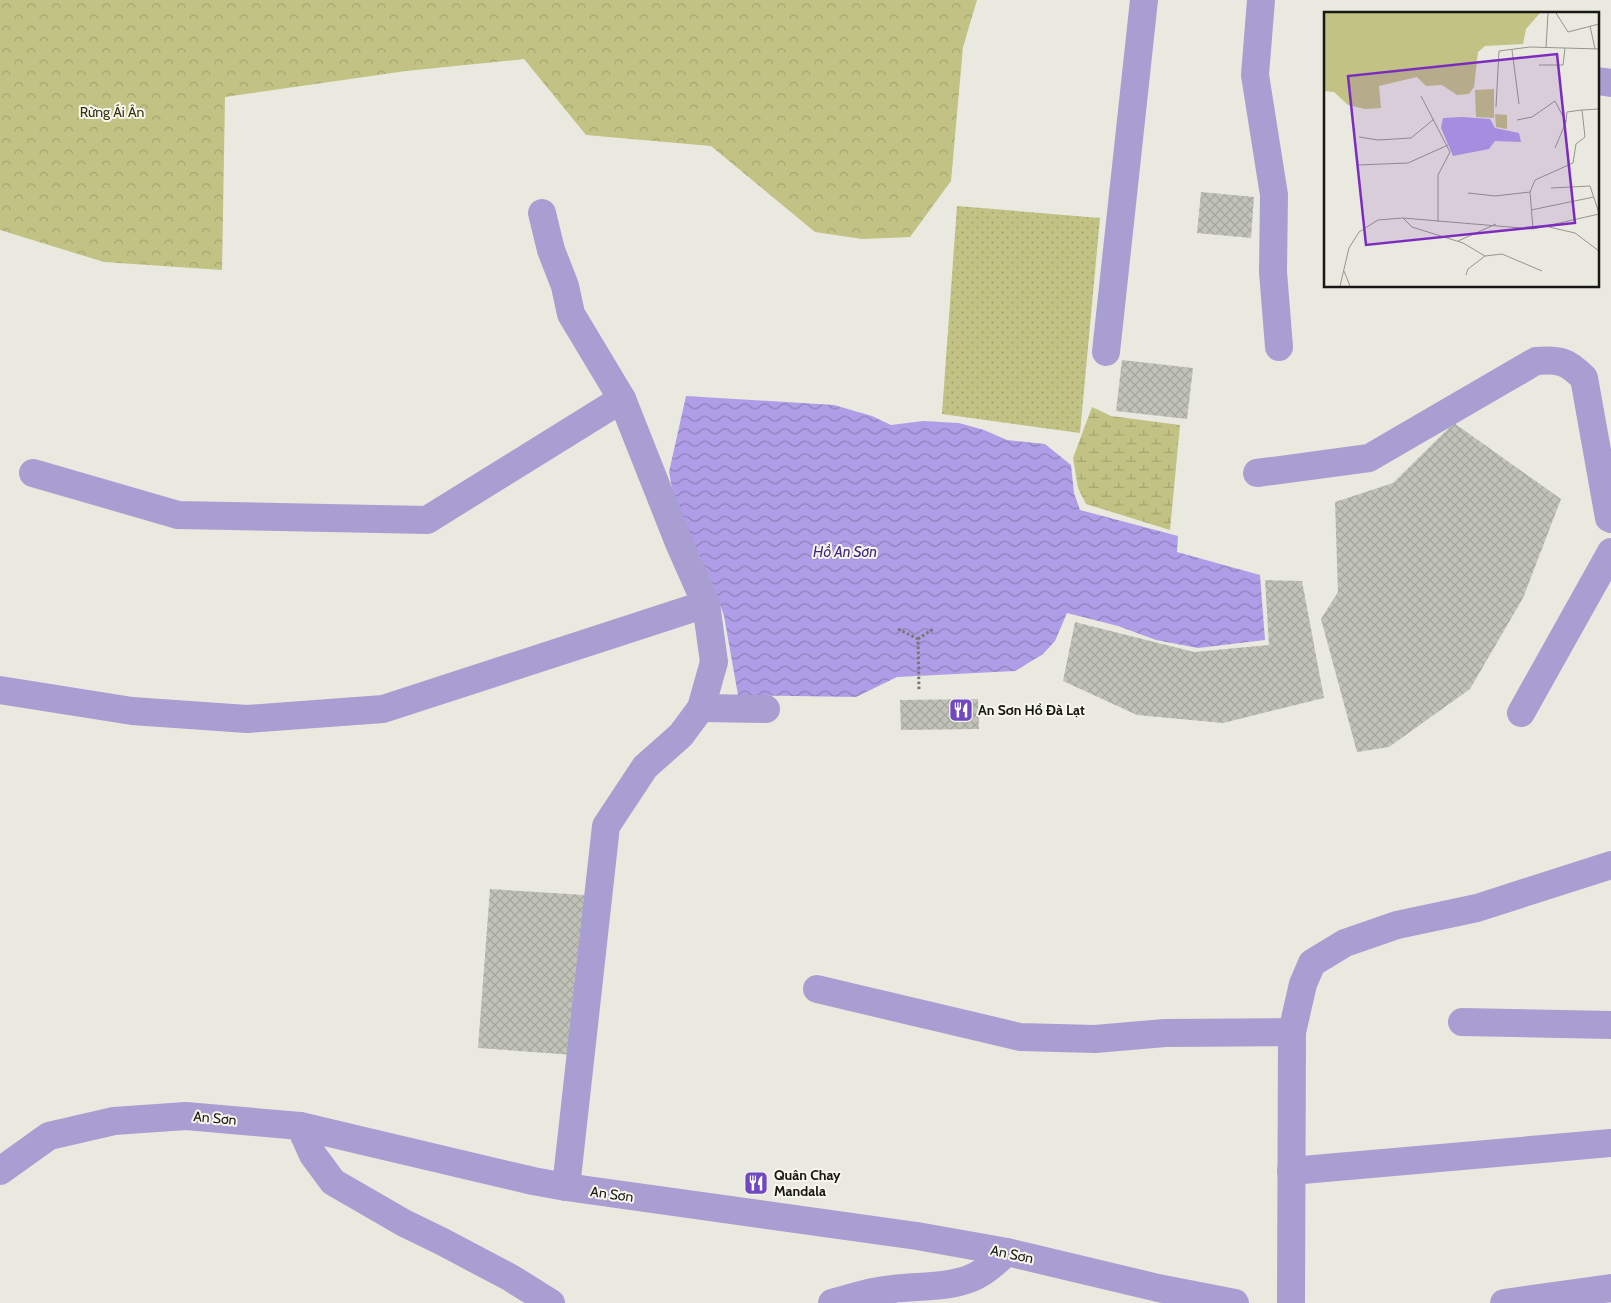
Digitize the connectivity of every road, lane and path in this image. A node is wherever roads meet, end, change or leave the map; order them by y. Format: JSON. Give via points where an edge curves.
{"nodes":[{"id":1,"x":1144,"y":0,"type":"edge"},
{"id":2,"x":1261,"y":0,"type":"edge"},
{"id":3,"x":1598,"y":81,"type":"edge"},
{"id":4,"x":1611,"y":83,"type":"edge"},
{"id":5,"x":542,"y":213,"type":"dead end"},
{"id":6,"x":1279,"y":347,"type":"dead end"},
{"id":7,"x":1106,"y":352,"type":"dead end"},
{"id":8,"x":622,"y":399,"type":"junction"},
{"id":9,"x":33,"y":473,"type":"dead end"},
{"id":10,"x":1256,"y":473,"type":"dead end"},
{"id":11,"x":1611,"y":518,"type":"edge"},
{"id":12,"x":1611,"y":552,"type":"edge"},
{"id":13,"x":706,"y":604,"type":"junction"},
{"id":14,"x":898,"y":629,"type":"dead end"},
{"id":15,"x":933,"y":629,"type":"dead end"},
{"id":16,"x":918,"y":639,"type":"junction"},
{"id":17,"x":0,"y":690,"type":"edge"},
{"id":18,"x":919,"y":690,"type":"dead end"},
{"id":19,"x":701,"y":708,"type":"junction"},
{"id":20,"x":766,"y":709,"type":"dead end"},
{"id":21,"x":1521,"y":713,"type":"dead end"},
{"id":22,"x":1611,"y":865,"type":"edge"},
{"id":23,"x":817,"y":989,"type":"dead end"},
{"id":24,"x":1462,"y":1022,"type":"dead end"},
{"id":25,"x":1611,"y":1025,"type":"edge"},
{"id":26,"x":1292,"y":1032,"type":"junction"},
{"id":27,"x":300,"y":1126,"type":"junction"},
{"id":28,"x":1611,"y":1143,"type":"edge"},
{"id":29,"x":0,"y":1171,"type":"edge"},
{"id":30,"x":1291,"y":1171,"type":"junction"},
{"id":31,"x":566,"y":1187,"type":"junction"},
{"id":32,"x":1008,"y":1252,"type":"junction"},
{"id":33,"x":1611,"y":1288,"type":"edge"},
{"id":34,"x":551,"y":1303,"type":"edge"},
{"id":35,"x":832,"y":1303,"type":"edge"},
{"id":36,"x":1235,"y":1303,"type":"edge"},
{"id":37,"x":1291,"y":1303,"type":"edge"},
{"id":38,"x":1504,"y":1303,"type":"edge"}],
"edges":[{"from":1,"to":7,"type":"street"},
{"from":2,"to":6,"type":"street","via":[[1255,75],[1274,195],[1274,272]]},
{"from":3,"to":4,"type":"street"},
{"from":5,"to":8,"type":"street","via":[[571,314]]},
{"from":8,"to":9,"type":"street","via":[[427,520],[178,515]]},
{"from":8,"to":13,"type":"street"},
{"from":10,"to":11,"type":"street","via":[[1369,458],[1536,361],[1555,359],[1572,366],[1584,378]]},
{"from":12,"to":21,"type":"street"},
{"from":13,"to":17,"type":"street","via":[[383,709],[247,719],[132,711]]},
{"from":13,"to":19,"type":"street","via":[[714,662]]},
{"from":14,"to":16,"type":"path"},
{"from":15,"to":16,"type":"path"},
{"from":16,"to":18,"type":"path"},
{"from":19,"to":20,"type":"street"},
{"from":19,"to":31,"type":"street","via":[[681,735],[645,767],[606,826]]},
{"from":22,"to":26,"type":"street","via":[[1477,908],[1397,925],[1345,943],[1312,963],[1303,984]]},
{"from":23,"to":26,"type":"street","via":[[1020,1037],[1095,1039],[1165,1033]]},
{"from":24,"to":25,"type":"street"},
{"from":26,"to":30,"type":"street"},
{"from":27,"to":29,"type":"street","name":"An Sơn","via":[[186,1116],[114,1122],[49,1136]]},
{"from":27,"to":31,"type":"street","name":"An Sơn"},
{"from":27,"to":34,"type":"street","via":[[313,1155],[334,1182]]},
{"from":28,"to":30,"type":"street"},
{"from":30,"to":37,"type":"street"},
{"from":31,"to":32,"type":"street","name":"An Sơn","via":[[918,1236]]},
{"from":32,"to":35,"type":"street","via":[[985,1271],[966,1280],[892,1289]]},
{"from":32,"to":36,"type":"street","name":"An Sơn"},
{"from":33,"to":38,"type":"street"}]}
